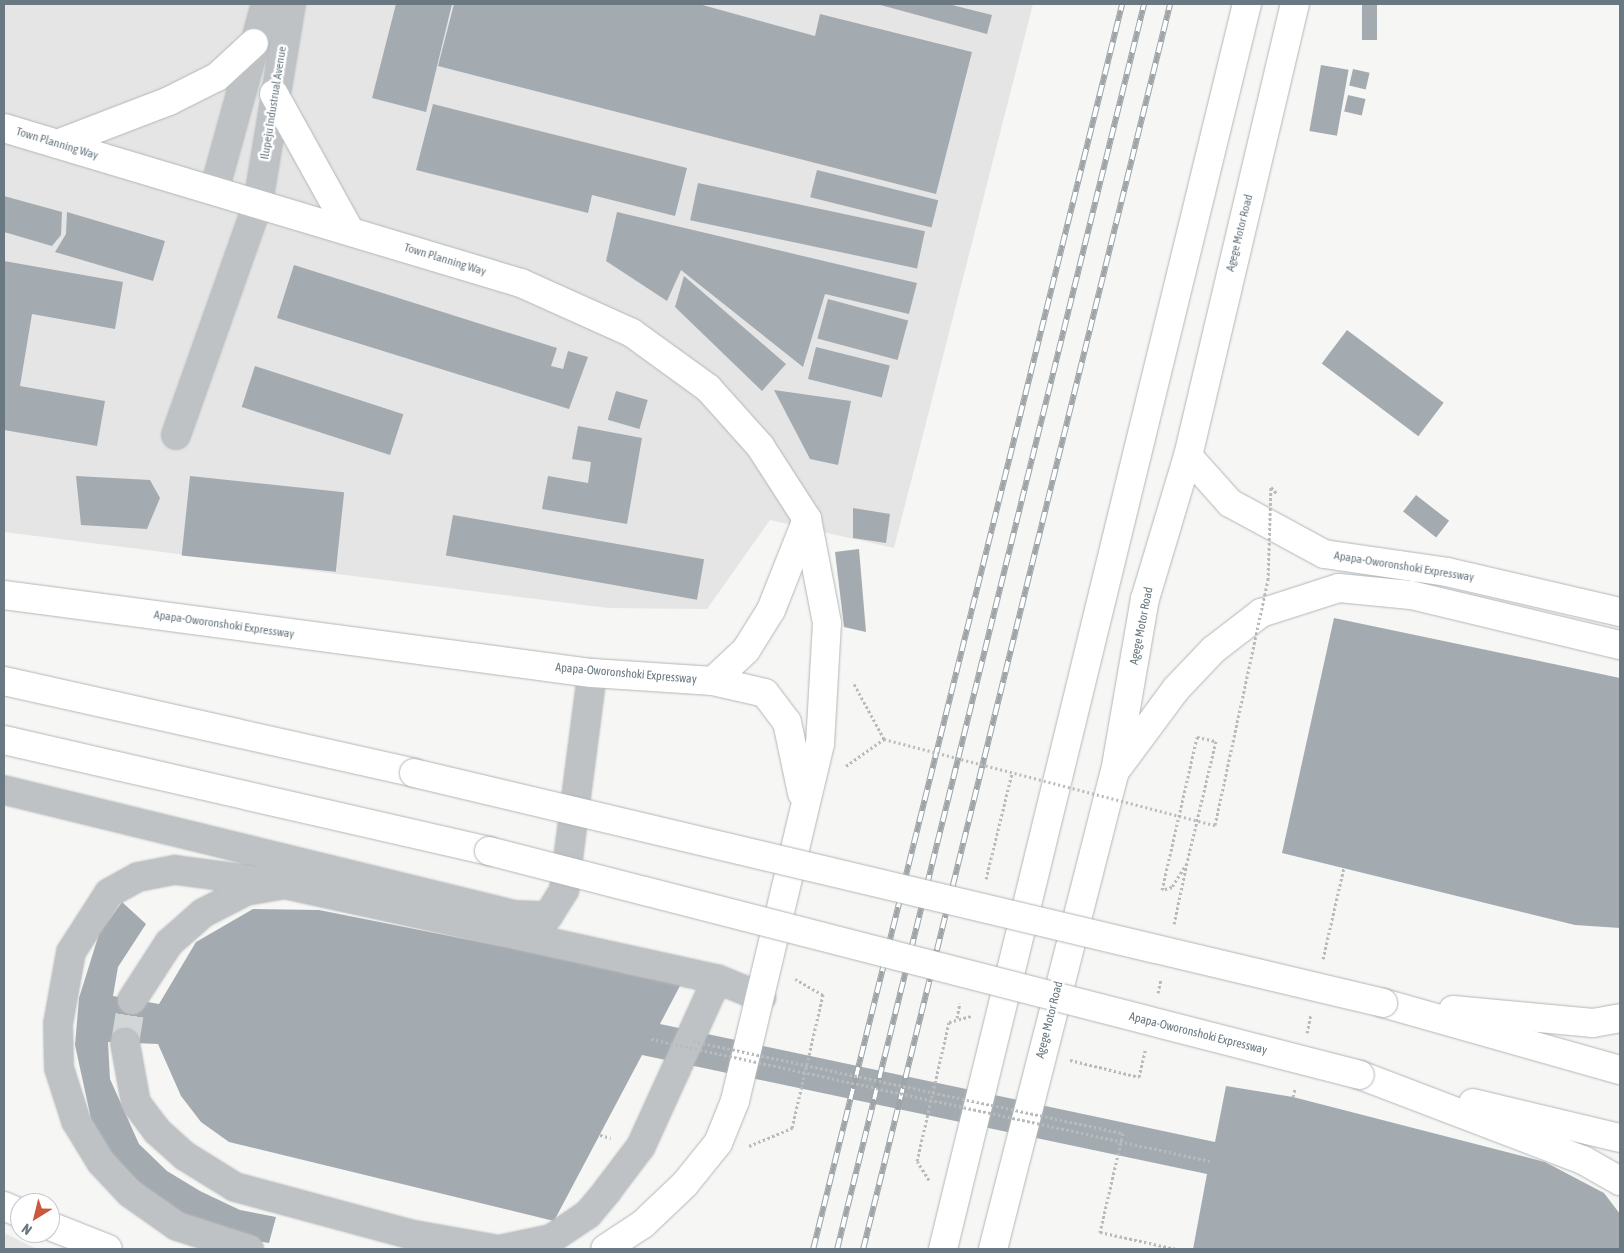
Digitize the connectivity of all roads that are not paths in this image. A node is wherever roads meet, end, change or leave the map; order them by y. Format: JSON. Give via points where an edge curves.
{"nodes":[{"id":1,"x":266,"y":4,"type":"edge"},
{"id":2,"x":291,"y":4,"type":"edge"},
{"id":3,"x":1247,"y":4,"type":"edge"},
{"id":4,"x":1295,"y":4,"type":"edge"},
{"id":5,"x":254,"y":43,"type":"junction"},
{"id":6,"x":274,"y":94,"type":"junction"},
{"id":7,"x":4,"y":128,"type":"edge"},
{"id":8,"x":57,"y":144,"type":"junction"},
{"id":9,"x":214,"y":191,"type":"junction"},
{"id":10,"x":258,"y":203,"type":"junction"},
{"id":11,"x":350,"y":231,"type":"junction"},
{"id":12,"x":176,"y":435,"type":"dead end"},
{"id":13,"x":1188,"y":456,"type":"junction"},
{"id":14,"x":807,"y":519,"type":"junction"},
{"id":15,"x":4,"y":595,"type":"edge"},
{"id":16,"x":1620,"y":612,"type":"edge"},
{"id":17,"x":1620,"y":645,"type":"edge"},
{"id":18,"x":592,"y":673,"type":"junction"},
{"id":19,"x":4,"y":681,"type":"edge"},
{"id":20,"x":713,"y":681,"type":"junction"},
{"id":21,"x":4,"y":740,"type":"edge"},
{"id":22,"x":1115,"y":772,"type":"junction"},
{"id":23,"x":4,"y":790,"type":"edge"},
{"id":24,"x":804,"y":812,"type":"junction"},
{"id":25,"x":284,"y":884,"type":"junction"},
{"id":26,"x":717,"y":979,"type":"junction"},
{"id":27,"x":761,"y":997,"type":"junction"},
{"id":28,"x":132,"y":1000,"type":"tunnel mouth"},
{"id":29,"x":1383,"y":1004,"type":"junction"},
{"id":30,"x":1620,"y":1018,"type":"edge"},
{"id":31,"x":125,"y":1043,"type":"tunnel mouth"},
{"id":32,"x":1620,"y":1070,"type":"edge"},
{"id":33,"x":1360,"y":1075,"type":"junction"},
{"id":34,"x":1620,"y":1138,"type":"edge"},
{"id":35,"x":1620,"y":1181,"type":"edge"},
{"id":36,"x":60,"y":1230,"type":"edge"},
{"id":37,"x":108,"y":1249,"type":"edge"},
{"id":38,"x":249,"y":1249,"type":"edge"},
{"id":39,"x":494,"y":1249,"type":"edge"},
{"id":40,"x":503,"y":1249,"type":"edge"},
{"id":41,"x":605,"y":1249,"type":"edge"},
{"id":42,"x":943,"y":1249,"type":"edge"},
{"id":43,"x":993,"y":1249,"type":"edge"}],
"edges":[{"from":1,"to":5,"type":"street"},
{"from":2,"to":6,"type":"street","name":"Ilupeju Industrual Avenue"},
{"from":3,"to":42,"type":"main road"},
{"from":4,"to":13,"type":"main road","name":"Agege Motor Road"},
{"from":5,"to":8,"type":"main road","via":[[209,81]]},
{"from":5,"to":9,"type":"street"},
{"from":6,"to":10,"type":"street","name":"Ilupeju Industrual Avenue"},
{"from":6,"to":11,"type":"main road"},
{"from":7,"to":8,"type":"main road","name":"Town Planning Way"},
{"from":8,"to":9,"type":"main road","name":"Town Planning Way"},
{"from":9,"to":10,"type":"main road","name":"Town Planning Way"},
{"from":10,"to":11,"type":"main road","name":"Town Planning Way"},
{"from":10,"to":12,"type":"street","name":"Ilupeju Industrual Avenue"},
{"from":11,"to":14,"type":"main road","name":"Town Planning Way","via":[[521,283],[632,333],[708,388],[760,446]]},
{"from":13,"to":16,"type":"main road","name":"Apapa-Oworonshoki Expressway","via":[[1230,503],[1324,554],[1447,572]]},
{"from":13,"to":22,"type":"main road","name":"Agege Motor Road","via":[[1145,599]]},
{"from":14,"to":20,"type":"main road","name":"Apapa-Oworonshoki Expressway","via":[[771,610],[746,650]]},
{"from":14,"to":24,"type":"main road","via":[[827,623],[820,744]]},
{"from":15,"to":18,"type":"main road","name":"Apapa-Oworonshoki Expressway"},
{"from":17,"to":22,"type":"main road","via":[[1411,595],[1339,588],[1261,613],[1213,650],[1176,689]]},
{"from":18,"to":20,"type":"main road","name":"Apapa-Oworonshoki Expressway"},
{"from":18,"to":23,"type":"street","via":[[564,890],[548,916],[515,915]]},
{"from":19,"to":29,"type":"main road","bridge":true,"via":[[414,774]]},
{"from":20,"to":24,"type":"main road","via":[[765,693],[787,722],[798,762]]},
{"from":21,"to":33,"type":"main road","name":"Apapa-Oworonshoki Expressway","bridge":true,"via":[[489,851]]},
{"from":22,"to":43,"type":"main road","name":"Agege Motor Road"},
{"from":24,"to":27,"type":"main road"},
{"from":25,"to":26,"type":"street"},
{"from":25,"to":28,"type":"street","via":[[246,890],[203,913],[169,943]]},
{"from":25,"to":38,"type":"street","via":[[175,870],[138,877],[109,893],[71,952],[58,1024],[59,1068],[76,1121],[101,1162],[130,1193],[177,1226]]},
{"from":26,"to":27,"type":"street"},
{"from":26,"to":40,"type":"street","via":[[641,1146],[607,1191],[588,1214],[552,1239]]},
{"from":27,"to":41,"type":"main road","via":[[735,1101],[718,1143],[685,1184],[643,1224]]},
{"from":29,"to":30,"type":"main road","via":[[1593,1023]]},
{"from":29,"to":32,"type":"main road"},
{"from":31,"to":39,"type":"street","via":[[136,1103],[157,1131],[185,1156],[235,1187],[409,1234]]},
{"from":33,"to":34,"type":"main road","name":"Apapa-Oworonshoki Expressway"},
{"from":33,"to":35,"type":"main road","via":[[1583,1160]]},
{"from":36,"to":37,"type":"main road"}]}
